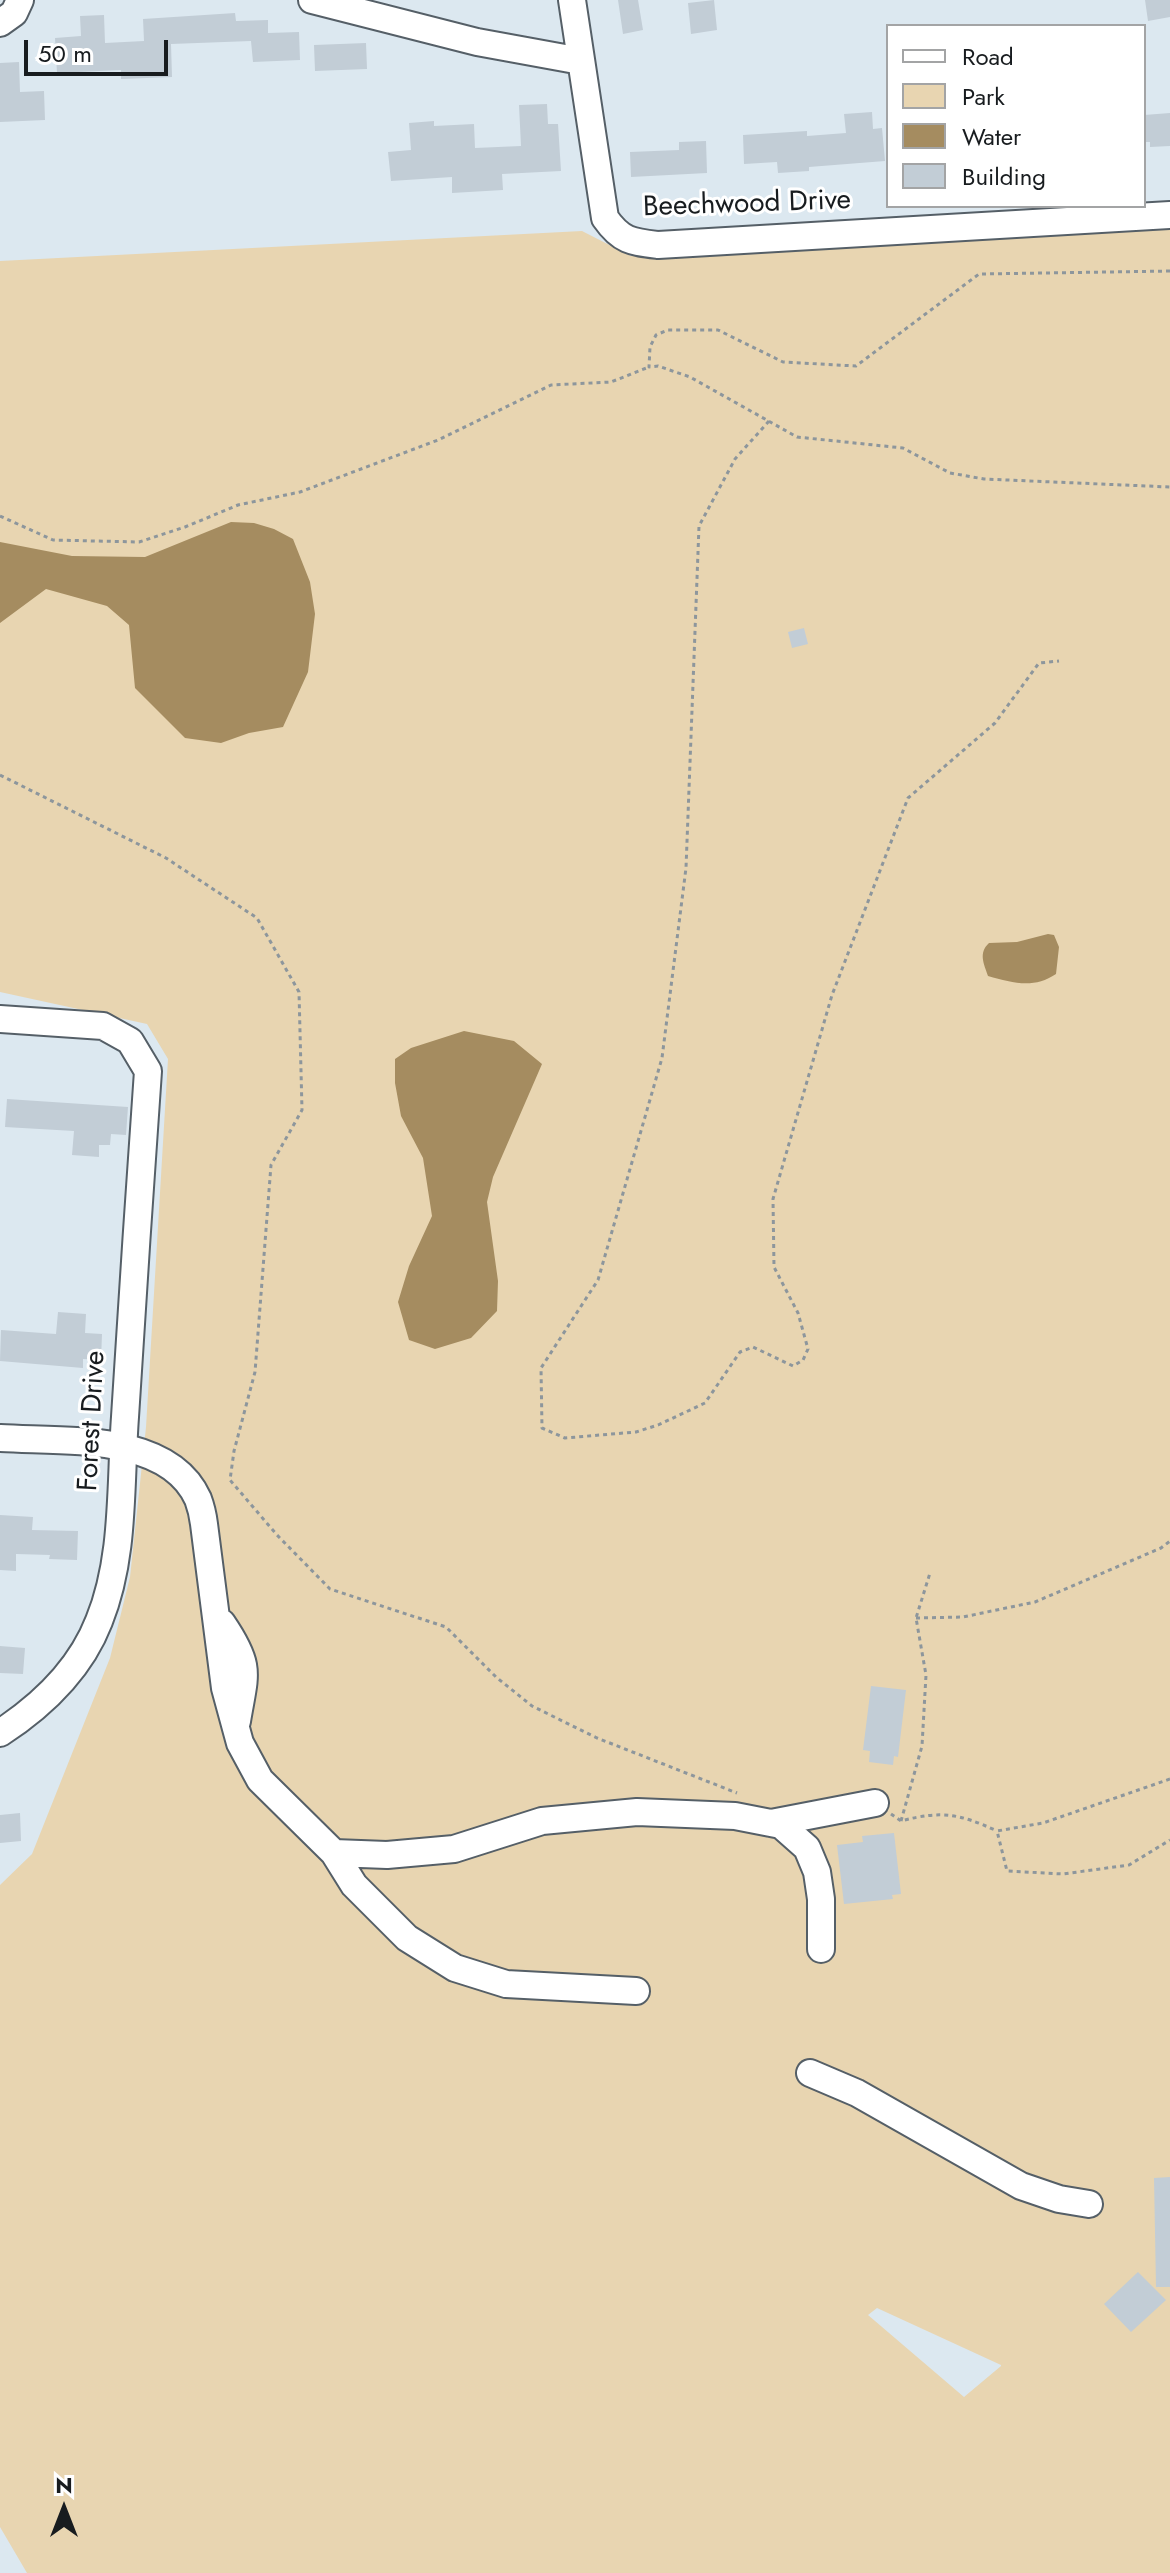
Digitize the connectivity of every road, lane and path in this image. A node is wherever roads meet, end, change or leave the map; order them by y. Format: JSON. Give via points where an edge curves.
{"nodes":[{"id":1,"x":20,"y":0,"type":"edge"},
{"id":2,"x":312,"y":0,"type":"edge"},
{"id":3,"x":572,"y":0,"type":"edge"},
{"id":4,"x":0,"y":23,"type":"edge"},
{"id":5,"x":581,"y":61,"type":"junction"},
{"id":6,"x":1170,"y":215,"type":"edge"},
{"id":7,"x":1170,"y":271,"type":"edge"},
{"id":8,"x":649,"y":367,"type":"junction"},
{"id":9,"x":769,"y":421,"type":"junction"},
{"id":10,"x":1170,"y":487,"type":"edge"},
{"id":11,"x":0,"y":516,"type":"edge"},
{"id":12,"x":1059,"y":661,"type":"dead end"},
{"id":13,"x":0,"y":775,"type":"edge"},
{"id":14,"x":0,"y":1019,"type":"edge"},
{"id":15,"x":0,"y":1438,"type":"edge"},
{"id":16,"x":123,"y":1446,"type":"junction"},
{"id":17,"x":1170,"y":1541,"type":"edge"},
{"id":18,"x":930,"y":1573,"type":"dead end"},
{"id":19,"x":916,"y":1618,"type":"junction"},
{"id":20,"x":0,"y":1733,"type":"edge"},
{"id":21,"x":1170,"y":1779,"type":"edge"},
{"id":22,"x":742,"y":1795,"type":"dead end"},
{"id":23,"x":875,"y":1803,"type":"joint"},
{"id":24,"x":901,"y":1821,"type":"junction"},
{"id":25,"x":771,"y":1823,"type":"junction"},
{"id":26,"x":997,"y":1831,"type":"junction"},
{"id":27,"x":1170,"y":1840,"type":"edge"},
{"id":28,"x":334,"y":1853,"type":"junction"},
{"id":29,"x":821,"y":1949,"type":"dead end"},
{"id":30,"x":636,"y":1991,"type":"dead end"},
{"id":31,"x":810,"y":2073,"type":"dead end"},
{"id":32,"x":1089,"y":2204,"type":"dead end"}],
"edges":[{"from":1,"to":4,"type":"street","via":[[14,13]]},
{"from":2,"to":5,"type":"street","via":[[477,42]]},
{"from":3,"to":5,"type":"street","name":"Beechwood Drive"},
{"from":5,"to":6,"type":"street","name":"Beechwood Drive","via":[[605,218],[616,234],[633,243]]},
{"from":7,"to":8,"type":"path","via":[[979,274],[856,366],[783,362],[718,330],[668,330],[656,335]]},
{"from":8,"to":9,"type":"path","via":[[690,377]]},
{"from":8,"to":11,"type":"path","via":[[611,382],[551,385],[438,440],[300,492],[238,505],[139,542],[53,540]]},
{"from":9,"to":10,"type":"path","via":[[797,437],[903,448],[950,473],[984,479]]},
{"from":9,"to":12,"type":"path","via":[[735,459],[699,526],[686,868],[662,1058],[598,1280],[541,1368],[542,1428],[565,1438],[636,1432],[705,1403],[740,1352],[753,1347],[793,1366],[803,1360],[808,1349],[798,1313],[774,1267],[773,1199],[832,995],[908,798],[995,723],[1039,663]]},
{"from":13,"to":22,"type":"path","via":[[166,858],[257,918],[299,992],[302,1110],[271,1165],[255,1372],[230,1480],[330,1589],[446,1627],[532,1706],[597,1738]]},
{"from":14,"to":16,"type":"street","name":"Forest Drive","via":[[103,1026],[130,1041],[148,1071]]},
{"from":15,"to":16,"type":"street"},
{"from":16,"to":20,"type":"street","name":"Forest Drive","via":[[116,1560],[99,1622],[62,1683]]},
{"from":16,"to":28,"type":"street","via":[[163,1461],[198,1498],[218,1619],[245,1668],[236,1725],[240,1743],[260,1780]]},
{"from":17,"to":19,"type":"path","via":[[1035,1602],[963,1617]]},
{"from":18,"to":19,"type":"path"},
{"from":19,"to":24,"type":"path","via":[[926,1675],[922,1746]]},
{"from":21,"to":26,"type":"path","via":[[1043,1823]]},
{"from":23,"to":24,"type":"path"},
{"from":23,"to":25,"type":"street"},
{"from":24,"to":26,"type":"path","via":[[921,1815],[963,1815]]},
{"from":25,"to":28,"type":"street","via":[[735,1816],[637,1812],[542,1821],[454,1849]]},
{"from":25,"to":29,"type":"street","via":[[781,1825],[807,1848],[812,1860],[821,1899]]},
{"from":26,"to":27,"type":"path","via":[[1007,1871],[1063,1874],[1129,1865]]},
{"from":28,"to":30,"type":"street","via":[[354,1885],[407,1938],[455,1968],[506,1984]]},
{"from":31,"to":32,"type":"street","via":[[857,2093],[1021,2186]]}]}
